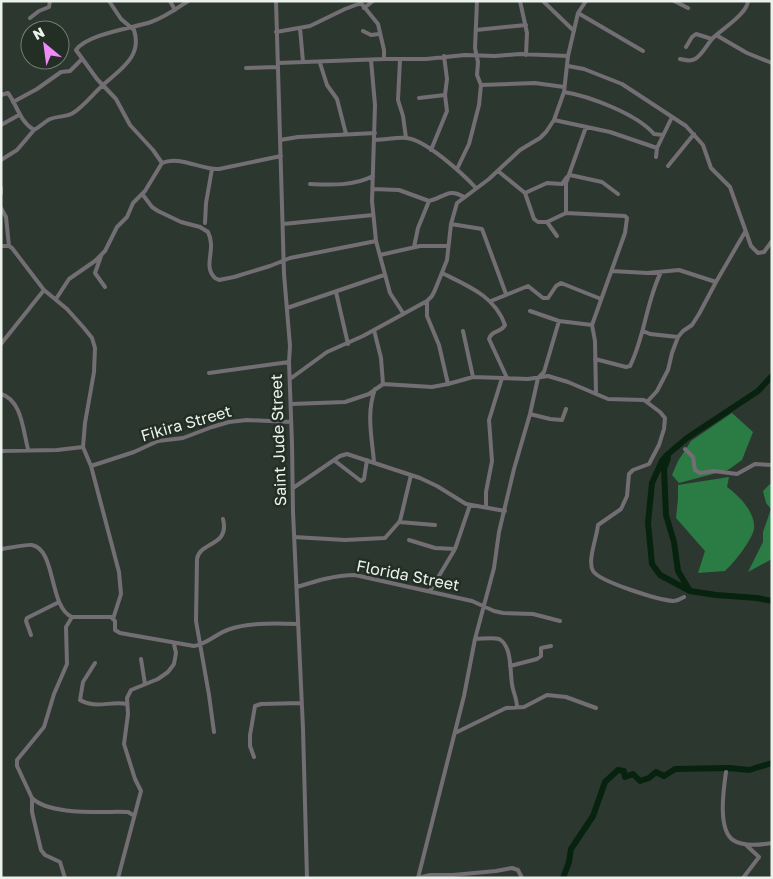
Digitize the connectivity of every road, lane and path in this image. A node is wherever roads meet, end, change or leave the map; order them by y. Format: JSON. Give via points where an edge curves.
{"nodes":[{"id":1,"x":50,"y":1,"type":"edge"},
{"id":2,"x":109,"y":1,"type":"edge"},
{"id":3,"x":170,"y":1,"type":"edge"},
{"id":4,"x":188,"y":1,"type":"edge"},
{"id":5,"x":276,"y":1,"type":"edge"},
{"id":6,"x":373,"y":1,"type":"edge"},
{"id":7,"x":477,"y":1,"type":"edge"},
{"id":8,"x":520,"y":1,"type":"edge"},
{"id":9,"x":543,"y":1,"type":"edge"},
{"id":10,"x":674,"y":1,"type":"edge"},
{"id":11,"x":748,"y":1,"type":"edge"},
{"id":12,"x":361,"y":2,"type":"edge"},
{"id":13,"x":584,"y":2,"type":"edge"},
{"id":14,"x":364,"y":8,"type":"junction"},
{"id":15,"x":688,"y":8,"type":"dead end"},
{"id":16,"x":175,"y":10,"type":"junction"},
{"id":17,"x":578,"y":14,"type":"junction"},
{"id":18,"x":30,"y":18,"type":"dead end"},
{"id":19,"x":526,"y":25,"type":"junction"},
{"id":20,"x":131,"y":26,"type":"junction"},
{"id":21,"x":300,"y":28,"type":"junction"},
{"id":22,"x":476,"y":30,"type":"junction"},
{"id":23,"x":363,"y":31,"type":"dead end"},
{"id":24,"x":574,"y":31,"type":"junction"},
{"id":25,"x":276,"y":32,"type":"junction"},
{"id":26,"x":379,"y":34,"type":"junction"},
{"id":27,"x":716,"y":35,"type":"junction"},
{"id":28,"x":712,"y":38,"type":"junction"},
{"id":29,"x":686,"y":47,"type":"dead end"},
{"id":30,"x":643,"y":51,"type":"dead end"},
{"id":31,"x":478,"y":55,"type":"junction"},
{"id":32,"x":526,"y":55,"type":"junction"},
{"id":33,"x":444,"y":56,"type":"junction"},
{"id":34,"x":568,"y":56,"type":"junction"},
{"id":35,"x":82,"y":58,"type":"junction"},
{"id":36,"x":384,"y":59,"type":"junction"},
{"id":37,"x":680,"y":59,"type":"dead end"},
{"id":38,"x":371,"y":60,"type":"junction"},
{"id":39,"x":400,"y":60,"type":"junction"},
{"id":40,"x":303,"y":62,"type":"junction"},
{"id":41,"x":320,"y":63,"type":"junction"},
{"id":42,"x":772,"y":63,"type":"edge"},
{"id":43,"x":278,"y":65,"type":"junction"},
{"id":44,"x":568,"y":66,"type":"junction"},
{"id":45,"x":246,"y":68,"type":"dead end"},
{"id":46,"x":103,"y":85,"type":"junction"},
{"id":47,"x":481,"y":85,"type":"junction"},
{"id":48,"x":564,"y":89,"type":"junction"},
{"id":49,"x":1,"y":95,"type":"edge"},
{"id":50,"x":445,"y":95,"type":"junction"},
{"id":51,"x":419,"y":98,"type":"dead end"},
{"id":52,"x":13,"y":102,"type":"junction"},
{"id":53,"x":19,"y":115,"type":"junction"},
{"id":54,"x":672,"y":117,"type":"junction"},
{"id":55,"x":554,"y":120,"type":"junction"},
{"id":56,"x":1,"y":125,"type":"edge"},
{"id":57,"x":586,"y":127,"type":"junction"},
{"id":58,"x":34,"y":130,"type":"junction"},
{"id":59,"x":375,"y":133,"type":"junction"},
{"id":60,"x":346,"y":134,"type":"junction"},
{"id":61,"x":663,"y":134,"type":"junction"},
{"id":62,"x":694,"y":134,"type":"junction"},
{"id":63,"x":406,"y":138,"type":"junction"},
{"id":64,"x":280,"y":140,"type":"junction"},
{"id":65,"x":375,"y":140,"type":"junction"},
{"id":66,"x":657,"y":148,"type":"junction"},
{"id":67,"x":431,"y":150,"type":"junction"},
{"id":68,"x":1,"y":154,"type":"edge"},
{"id":69,"x":281,"y":156,"type":"junction"},
{"id":70,"x":656,"y":157,"type":"dead end"},
{"id":71,"x":2,"y":159,"type":"edge"},
{"id":72,"x":162,"y":163,"type":"junction"},
{"id":73,"x":668,"y":166,"type":"dead end"},
{"id":74,"x":212,"y":169,"type":"junction"},
{"id":75,"x":457,"y":169,"type":"junction"},
{"id":76,"x":498,"y":171,"type":"junction"},
{"id":77,"x":570,"y":174,"type":"junction"},
{"id":78,"x":373,"y":176,"type":"junction"},
{"id":79,"x":310,"y":184,"type":"dead end"},
{"id":80,"x":1,"y":188,"type":"edge"},
{"id":81,"x":476,"y":188,"type":"junction"},
{"id":82,"x":373,"y":189,"type":"junction"},
{"id":83,"x":1,"y":193,"type":"edge"},
{"id":84,"x":525,"y":193,"type":"junction"},
{"id":85,"x":618,"y":194,"type":"dead end"},
{"id":86,"x":143,"y":195,"type":"junction"},
{"id":87,"x":464,"y":196,"type":"junction"},
{"id":88,"x":429,"y":202,"type":"junction"},
{"id":89,"x":1,"y":208,"type":"edge"},
{"id":90,"x":566,"y":213,"type":"junction"},
{"id":91,"x":373,"y":215,"type":"junction"},
{"id":92,"x":548,"y":222,"type":"junction"},
{"id":93,"x":205,"y":223,"type":"dead end"},
{"id":94,"x":283,"y":224,"type":"junction"},
{"id":95,"x":451,"y":224,"type":"junction"},
{"id":96,"x":745,"y":232,"type":"junction"},
{"id":97,"x":557,"y":236,"type":"dead end"},
{"id":98,"x":1,"y":241,"type":"edge"},
{"id":99,"x":376,"y":241,"type":"junction"},
{"id":100,"x":772,"y":241,"type":"edge"},
{"id":101,"x":6,"y":246,"type":"edge"},
{"id":102,"x":448,"y":246,"type":"junction"},
{"id":103,"x":414,"y":247,"type":"junction"},
{"id":104,"x":380,"y":255,"type":"junction"},
{"id":105,"x":101,"y":256,"type":"junction"},
{"id":106,"x":284,"y":259,"type":"junction"},
{"id":107,"x":612,"y":271,"type":"junction"},
{"id":108,"x":661,"y":272,"type":"junction"},
{"id":109,"x":442,"y":273,"type":"junction"},
{"id":110,"x":384,"y":275,"type":"junction"},
{"id":111,"x":716,"y":282,"type":"junction"},
{"id":112,"x":105,"y":287,"type":"dead end"},
{"id":113,"x":44,"y":290,"type":"junction"},
{"id":114,"x":336,"y":292,"type":"junction"},
{"id":115,"x":506,"y":294,"type":"junction"},
{"id":116,"x":56,"y":299,"type":"junction"},
{"id":117,"x":601,"y":299,"type":"junction"},
{"id":118,"x":426,"y":301,"type":"junction"},
{"id":119,"x":491,"y":301,"type":"junction"},
{"id":120,"x":288,"y":308,"type":"junction"},
{"id":121,"x":530,"y":311,"type":"dead end"},
{"id":122,"x":403,"y":313,"type":"junction"},
{"id":123,"x":558,"y":321,"type":"junction"},
{"id":124,"x":592,"y":325,"type":"junction"},
{"id":125,"x":374,"y":330,"type":"junction"},
{"id":126,"x":463,"y":331,"type":"dead end"},
{"id":127,"x":643,"y":331,"type":"junction"},
{"id":128,"x":678,"y":338,"type":"junction"},
{"id":129,"x":1,"y":344,"type":"edge"},
{"id":130,"x":348,"y":344,"type":"junction"},
{"id":131,"x":595,"y":360,"type":"junction"},
{"id":132,"x":288,"y":362,"type":"junction"},
{"id":133,"x":208,"y":374,"type":"dead end"},
{"id":134,"x":473,"y":377,"type":"junction"},
{"id":135,"x":504,"y":378,"type":"junction"},
{"id":136,"x":538,"y":378,"type":"junction"},
{"id":137,"x":290,"y":379,"type":"junction"},
{"id":138,"x":383,"y":384,"type":"junction"},
{"id":139,"x":448,"y":384,"type":"junction"},
{"id":140,"x":375,"y":389,"type":"junction"},
{"id":141,"x":1,"y":394,"type":"edge"},
{"id":142,"x":596,"y":394,"type":"junction"},
{"id":143,"x":647,"y":402,"type":"junction"},
{"id":144,"x":291,"y":404,"type":"junction"},
{"id":145,"x":566,"y":409,"type":"dead end"},
{"id":146,"x":530,"y":414,"type":"junction"},
{"id":147,"x":292,"y":422,"type":"junction"},
{"id":148,"x":83,"y":447,"type":"junction"},
{"id":149,"x":28,"y":449,"type":"junction"},
{"id":150,"x":686,"y":449,"type":"dead end"},
{"id":151,"x":1,"y":450,"type":"edge"},
{"id":152,"x":367,"y":460,"type":"junction"},
{"id":153,"x":335,"y":461,"type":"junction"},
{"id":154,"x":374,"y":462,"type":"junction"},
{"id":155,"x":772,"y":465,"type":"edge"},
{"id":156,"x":91,"y":466,"type":"junction"},
{"id":157,"x":411,"y":475,"type":"junction"},
{"id":158,"x":293,"y":488,"type":"junction"},
{"id":159,"x":470,"y":505,"type":"junction"},
{"id":160,"x":486,"y":506,"type":"junction"},
{"id":161,"x":505,"y":511,"type":"junction"},
{"id":162,"x":223,"y":519,"type":"dead end"},
{"id":163,"x":399,"y":522,"type":"junction"},
{"id":164,"x":435,"y":525,"type":"dead end"},
{"id":165,"x":294,"y":538,"type":"junction"},
{"id":166,"x":408,"y":540,"type":"dead end"},
{"id":167,"x":1,"y":549,"type":"edge"},
{"id":168,"x":455,"y":549,"type":"junction"},
{"id":169,"x":297,"y":586,"type":"junction"},
{"id":170,"x":430,"y":591,"type":"junction"},
{"id":171,"x":684,"y":598,"type":"dead end"},
{"id":172,"x":59,"y":602,"type":"junction"},
{"id":173,"x":484,"y":607,"type":"junction"},
{"id":174,"x":72,"y":617,"type":"junction"},
{"id":175,"x":113,"y":618,"type":"junction"},
{"id":176,"x":560,"y":621,"type":"dead end"},
{"id":177,"x":298,"y":624,"type":"junction"},
{"id":178,"x":31,"y":635,"type":"dead end"},
{"id":179,"x":475,"y":639,"type":"junction"},
{"id":180,"x":174,"y":644,"type":"junction"},
{"id":181,"x":200,"y":646,"type":"junction"},
{"id":182,"x":551,"y":646,"type":"dead end"},
{"id":183,"x":141,"y":659,"type":"dead end"},
{"id":184,"x":95,"y":663,"type":"dead end"},
{"id":185,"x":510,"y":666,"type":"junction"},
{"id":186,"x":145,"y":684,"type":"junction"},
{"id":187,"x":301,"y":703,"type":"junction"},
{"id":188,"x":127,"y":704,"type":"junction"},
{"id":189,"x":517,"y":707,"type":"junction"},
{"id":190,"x":596,"y":708,"type":"dead end"},
{"id":191,"x":214,"y":732,"type":"dead end"},
{"id":192,"x":454,"y":733,"type":"junction"},
{"id":193,"x":254,"y":757,"type":"dead end"},
{"id":194,"x":726,"y":772,"type":"dead end"},
{"id":195,"x":32,"y":798,"type":"junction"},
{"id":196,"x":133,"y":816,"type":"junction"},
{"id":197,"x":772,"y":843,"type":"edge"},
{"id":198,"x":745,"y":844,"type":"junction"},
{"id":199,"x":420,"y":867,"type":"junction"},
{"id":200,"x":430,"y":874,"type":"junction"},
{"id":201,"x":65,"y":878,"type":"edge"},
{"id":202,"x":118,"y":878,"type":"edge"},
{"id":203,"x":307,"y":878,"type":"edge"},
{"id":204,"x":418,"y":878,"type":"edge"},
{"id":205,"x":522,"y":878,"type":"edge"},
{"id":206,"x":743,"y":878,"type":"edge"}],
"edges":[{"from":1,"to":18,"type":"street","via":[[49,7]]},
{"from":2,"to":20,"type":"street","via":[[121,19]]},
{"from":3,"to":16,"type":"street"},
{"from":4,"to":16,"type":"street"},
{"from":5,"to":25,"type":"street","name":"Saint Jude Street"},
{"from":6,"to":14,"type":"street"},
{"from":7,"to":22,"type":"street"},
{"from":8,"to":19,"type":"street"},
{"from":9,"to":24,"type":"street"},
{"from":10,"to":15,"type":"street"},
{"from":11,"to":27,"type":"street","via":[[744,11]]},
{"from":12,"to":14,"type":"street"},
{"from":12,"to":21,"type":"street"},
{"from":13,"to":17,"type":"street"},
{"from":14,"to":26,"type":"street","via":[[378,24]]},
{"from":16,"to":20,"type":"street","via":[[150,22]]},
{"from":17,"to":24,"type":"street"},
{"from":17,"to":30,"type":"street"},
{"from":19,"to":22,"type":"street"},
{"from":19,"to":32,"type":"street"},
{"from":20,"to":35,"type":"street","via":[[80,45],[76,51]]},
{"from":20,"to":46,"type":"street","via":[[137,42],[132,57]]},
{"from":21,"to":25,"type":"street"},
{"from":21,"to":40,"type":"street"},
{"from":22,"to":31,"type":"street"},
{"from":23,"to":26,"type":"street"},
{"from":24,"to":34,"type":"street"},
{"from":25,"to":43,"type":"street","name":"Saint Jude Street"},
{"from":26,"to":36,"type":"street"},
{"from":27,"to":28,"type":"street"},
{"from":27,"to":42,"type":"street"},
{"from":28,"to":29,"type":"street","via":[[696,34]]},
{"from":28,"to":37,"type":"street","via":[[696,58],[689,61]]},
{"from":31,"to":32,"type":"street"},
{"from":31,"to":33,"type":"street"},
{"from":31,"to":47,"type":"street","via":[[477,75]]},
{"from":32,"to":34,"type":"street"},
{"from":33,"to":39,"type":"street"},
{"from":33,"to":50,"type":"street"},
{"from":34,"to":44,"type":"street"},
{"from":35,"to":46,"type":"street"},
{"from":35,"to":52,"type":"street","via":[[70,71],[61,72]]},
{"from":36,"to":38,"type":"street"},
{"from":36,"to":39,"type":"street"},
{"from":38,"to":41,"type":"street"},
{"from":38,"to":59,"type":"street"},
{"from":39,"to":63,"type":"street","via":[[398,100]]},
{"from":40,"to":41,"type":"street"},
{"from":40,"to":43,"type":"street"},
{"from":41,"to":60,"type":"street","via":[[327,85],[337,99]]},
{"from":43,"to":45,"type":"street"},
{"from":43,"to":64,"type":"street","name":"Saint Jude Street"},
{"from":44,"to":48,"type":"street"},
{"from":44,"to":54,"type":"street","via":[[622,84]]},
{"from":46,"to":58,"type":"street","via":[[74,112],[48,120]]},
{"from":46,"to":72,"type":"street","via":[[116,99],[130,125]]},
{"from":47,"to":48,"type":"street","via":[[535,83]]},
{"from":47,"to":75,"type":"street","via":[[472,136]]},
{"from":48,"to":55,"type":"street"},
{"from":48,"to":61,"type":"street","via":[[644,123],[654,134]]},
{"from":49,"to":52,"type":"street","via":[[8,93]]},
{"from":50,"to":51,"type":"street"},
{"from":50,"to":67,"type":"street","via":[[446,116]]},
{"from":52,"to":53,"type":"street"},
{"from":53,"to":56,"type":"street"},
{"from":53,"to":58,"type":"street"},
{"from":54,"to":61,"type":"street"},
{"from":54,"to":62,"type":"street"},
{"from":55,"to":57,"type":"street"},
{"from":55,"to":76,"type":"street","via":[[540,138],[511,157]]},
{"from":57,"to":66,"type":"street"},
{"from":57,"to":77,"type":"street"},
{"from":58,"to":71,"type":"street","via":[[17,150]]},
{"from":59,"to":60,"type":"street"},
{"from":59,"to":65,"type":"street"},
{"from":60,"to":64,"type":"street"},
{"from":61,"to":66,"type":"street"},
{"from":62,"to":73,"type":"street"},
{"from":62,"to":96,"type":"street","via":[[703,145],[712,168],[730,187]]},
{"from":63,"to":65,"type":"street"},
{"from":63,"to":67,"type":"street"},
{"from":64,"to":69,"type":"street","name":"Saint Jude Street"},
{"from":65,"to":78,"type":"street"},
{"from":66,"to":70,"type":"street"},
{"from":67,"to":75,"type":"street"},
{"from":68,"to":71,"type":"street"},
{"from":69,"to":74,"type":"street"},
{"from":69,"to":94,"type":"street","name":"Saint Jude Street"},
{"from":72,"to":74,"type":"street","via":[[169,160]]},
{"from":72,"to":86,"type":"street"},
{"from":74,"to":93,"type":"street"},
{"from":75,"to":81,"type":"street"},
{"from":76,"to":81,"type":"street"},
{"from":76,"to":84,"type":"street"},
{"from":77,"to":84,"type":"street","via":[[562,184],[547,183]]},
{"from":77,"to":85,"type":"street","via":[[602,182]]},
{"from":77,"to":90,"type":"street","via":[[566,183]]},
{"from":78,"to":79,"type":"street","via":[[358,182]]},
{"from":78,"to":82,"type":"street"},
{"from":80,"to":83,"type":"street"},
{"from":81,"to":87,"type":"street"},
{"from":82,"to":88,"type":"street","via":[[399,190]]},
{"from":82,"to":91,"type":"street"},
{"from":84,"to":92,"type":"street","via":[[536,221]]},
{"from":86,"to":105,"type":"street","via":[[133,203]]},
{"from":86,"to":106,"type":"street","via":[[158,211],[208,232],[212,244],[210,270],[219,280]]},
{"from":87,"to":88,"type":"street","via":[[446,193]]},
{"from":87,"to":95,"type":"street"},
{"from":88,"to":103,"type":"street"},
{"from":89,"to":101,"type":"street","via":[[6,217]]},
{"from":90,"to":92,"type":"street"},
{"from":90,"to":107,"type":"street","via":[[625,216],[626,228]]},
{"from":91,"to":94,"type":"street"},
{"from":91,"to":99,"type":"street"},
{"from":92,"to":97,"type":"street"},
{"from":94,"to":106,"type":"street","name":"Saint Jude Street"},
{"from":95,"to":102,"type":"street"},
{"from":95,"to":115,"type":"street","via":[[482,230]]},
{"from":96,"to":100,"type":"street","via":[[758,253],[764,252]]},
{"from":96,"to":111,"type":"street"},
{"from":98,"to":101,"type":"street"},
{"from":99,"to":104,"type":"street"},
{"from":99,"to":106,"type":"street"},
{"from":101,"to":113,"type":"street"},
{"from":102,"to":103,"type":"street"},
{"from":102,"to":109,"type":"street"},
{"from":103,"to":104,"type":"street"},
{"from":104,"to":110,"type":"street"},
{"from":105,"to":112,"type":"street","via":[[95,273]]},
{"from":105,"to":116,"type":"street","via":[[69,279]]},
{"from":106,"to":120,"type":"street","name":"Saint Jude Street"},
{"from":107,"to":108,"type":"street"},
{"from":107,"to":117,"type":"street"},
{"from":108,"to":111,"type":"street","via":[[684,271]]},
{"from":108,"to":127,"type":"street","via":[[653,288]]},
{"from":109,"to":118,"type":"street","via":[[432,296]]},
{"from":109,"to":119,"type":"street"},
{"from":110,"to":114,"type":"street"},
{"from":110,"to":122,"type":"street","via":[[390,293]]},
{"from":111,"to":128,"type":"street","via":[[694,322]]},
{"from":113,"to":116,"type":"street"},
{"from":113,"to":129,"type":"street"},
{"from":114,"to":120,"type":"street"},
{"from":114,"to":130,"type":"street"},
{"from":115,"to":117,"type":"street","via":[[528,286],[543,298],[548,298],[561,283]]},
{"from":115,"to":119,"type":"street"},
{"from":116,"to":148,"type":"street","via":[[92,338],[95,348]]},
{"from":117,"to":124,"type":"street"},
{"from":118,"to":122,"type":"street"},
{"from":118,"to":139,"type":"street","via":[[427,316],[439,345]]},
{"from":119,"to":135,"type":"street","via":[[505,325],[489,339]]},
{"from":120,"to":132,"type":"street","name":"Saint Jude Street"},
{"from":121,"to":123,"type":"street"},
{"from":122,"to":125,"type":"street"},
{"from":123,"to":124,"type":"street"},
{"from":123,"to":136,"type":"street","via":[[544,372]]},
{"from":124,"to":131,"type":"street","via":[[596,341]]},
{"from":125,"to":130,"type":"street"},
{"from":125,"to":138,"type":"street"},
{"from":126,"to":134,"type":"street"},
{"from":127,"to":128,"type":"street"},
{"from":127,"to":131,"type":"street","via":[[629,367]]},
{"from":128,"to":143,"type":"street","via":[[668,370]]},
{"from":130,"to":137,"type":"street","via":[[327,352]]},
{"from":131,"to":142,"type":"street"},
{"from":132,"to":133,"type":"street"},
{"from":132,"to":137,"type":"street","name":"Saint Jude Street"},
{"from":134,"to":135,"type":"street"},
{"from":134,"to":139,"type":"street"},
{"from":135,"to":136,"type":"street"},
{"from":135,"to":160,"type":"street","via":[[489,420],[492,468]]},
{"from":136,"to":142,"type":"street","via":[[548,376]]},
{"from":136,"to":146,"type":"street"},
{"from":137,"to":144,"type":"street","name":"Saint Jude Street"},
{"from":138,"to":139,"type":"street","via":[[422,387]]},
{"from":138,"to":140,"type":"street"},
{"from":140,"to":144,"type":"street","via":[[346,402]]},
{"from":140,"to":154,"type":"street","via":[[370,404]]},
{"from":141,"to":149,"type":"street","via":[[15,403]]},
{"from":142,"to":143,"type":"street","via":[[614,400]]},
{"from":143,"to":171,"type":"street","via":[[664,418],[664,429],[651,461],[629,474],[627,496],[621,509],[598,525],[592,567],[600,577],[616,584],[672,601]]},
{"from":144,"to":147,"type":"street","name":"Saint Jude Street"},
{"from":145,"to":146,"type":"street","via":[[562,420]]},
{"from":146,"to":161,"type":"street"},
{"from":147,"to":156,"type":"street","name":"Fikira Street","via":[[239,420],[183,438],[158,441]]},
{"from":147,"to":158,"type":"street","name":"Saint Jude Street"},
{"from":148,"to":149,"type":"street"},
{"from":148,"to":156,"type":"street"},
{"from":149,"to":151,"type":"street"},
{"from":150,"to":155,"type":"street","via":[[693,457],[694,470],[700,473],[737,474],[755,464]]},
{"from":152,"to":153,"type":"street","via":[[347,454]]},
{"from":152,"to":153,"type":"street","via":[[364,479],[360,481]]},
{"from":152,"to":154,"type":"street"},
{"from":153,"to":158,"type":"street"},
{"from":154,"to":157,"type":"street"},
{"from":156,"to":175,"type":"street","via":[[119,572],[121,594]]},
{"from":157,"to":159,"type":"street"},
{"from":157,"to":163,"type":"street"},
{"from":158,"to":165,"type":"street","name":"Saint Jude Street"},
{"from":159,"to":160,"type":"street"},
{"from":159,"to":168,"type":"street"},
{"from":160,"to":161,"type":"street"},
{"from":161,"to":173,"type":"street"},
{"from":162,"to":181,"type":"street","via":[[223,534],[198,554],[196,620]]},
{"from":163,"to":164,"type":"street"},
{"from":163,"to":165,"type":"street","via":[[385,538]]},
{"from":165,"to":169,"type":"street","name":"Saint Jude Street"},
{"from":166,"to":168,"type":"street","via":[[435,548]]},
{"from":167,"to":172,"type":"street","via":[[30,544],[39,548],[50,568]]},
{"from":168,"to":170,"type":"street"},
{"from":169,"to":170,"type":"street","name":"Florida Street","via":[[356,575]]},
{"from":169,"to":177,"type":"street","name":"Saint Jude Street"},
{"from":170,"to":173,"type":"street","name":"Florida Street"},
{"from":172,"to":174,"type":"street","via":[[64,612]]},
{"from":172,"to":178,"type":"street","via":[[27,618]]},
{"from":173,"to":176,"type":"street","name":"Florida Street"},
{"from":173,"to":179,"type":"street"},
{"from":174,"to":175,"type":"street"},
{"from":174,"to":195,"type":"street","via":[[66,627],[67,664],[44,727],[17,760]]},
{"from":175,"to":180,"type":"street","via":[[117,632]]},
{"from":177,"to":181,"type":"street","via":[[237,627]]},
{"from":177,"to":187,"type":"street","name":"Saint Jude Street"},
{"from":179,"to":185,"type":"street","via":[[501,640],[509,655]]},
{"from":179,"to":192,"type":"street"},
{"from":180,"to":181,"type":"street"},
{"from":180,"to":186,"type":"street","via":[[174,664],[158,679]]},
{"from":181,"to":191,"type":"street"},
{"from":182,"to":185,"type":"street","via":[[542,648],[537,659]]},
{"from":183,"to":186,"type":"street"},
{"from":184,"to":188,"type":"street","via":[[83,682],[80,700],[96,706],[113,702]]},
{"from":185,"to":189,"type":"street"},
{"from":186,"to":188,"type":"street","via":[[128,693]]},
{"from":187,"to":193,"type":"street","via":[[255,706],[250,735]]},
{"from":187,"to":203,"type":"street","name":"Saint Jude Street"},
{"from":188,"to":196,"type":"street","via":[[124,744],[140,790]]},
{"from":189,"to":190,"type":"street","via":[[551,694]]},
{"from":189,"to":192,"type":"street","via":[[506,708]]},
{"from":192,"to":199,"type":"street"},
{"from":194,"to":198,"type":"street","via":[[722,804],[727,831],[732,840]]},
{"from":195,"to":196,"type":"street","via":[[42,806],[80,812],[126,812]]},
{"from":195,"to":201,"type":"street","via":[[41,850],[60,862]]},
{"from":196,"to":202,"type":"street"},
{"from":197,"to":198,"type":"street"},
{"from":198,"to":206,"type":"street","via":[[759,858]]},
{"from":199,"to":200,"type":"street"},
{"from":199,"to":204,"type":"street"},
{"from":200,"to":204,"type":"street"},
{"from":200,"to":205,"type":"street","via":[[453,875],[512,868],[518,870]]}]}
